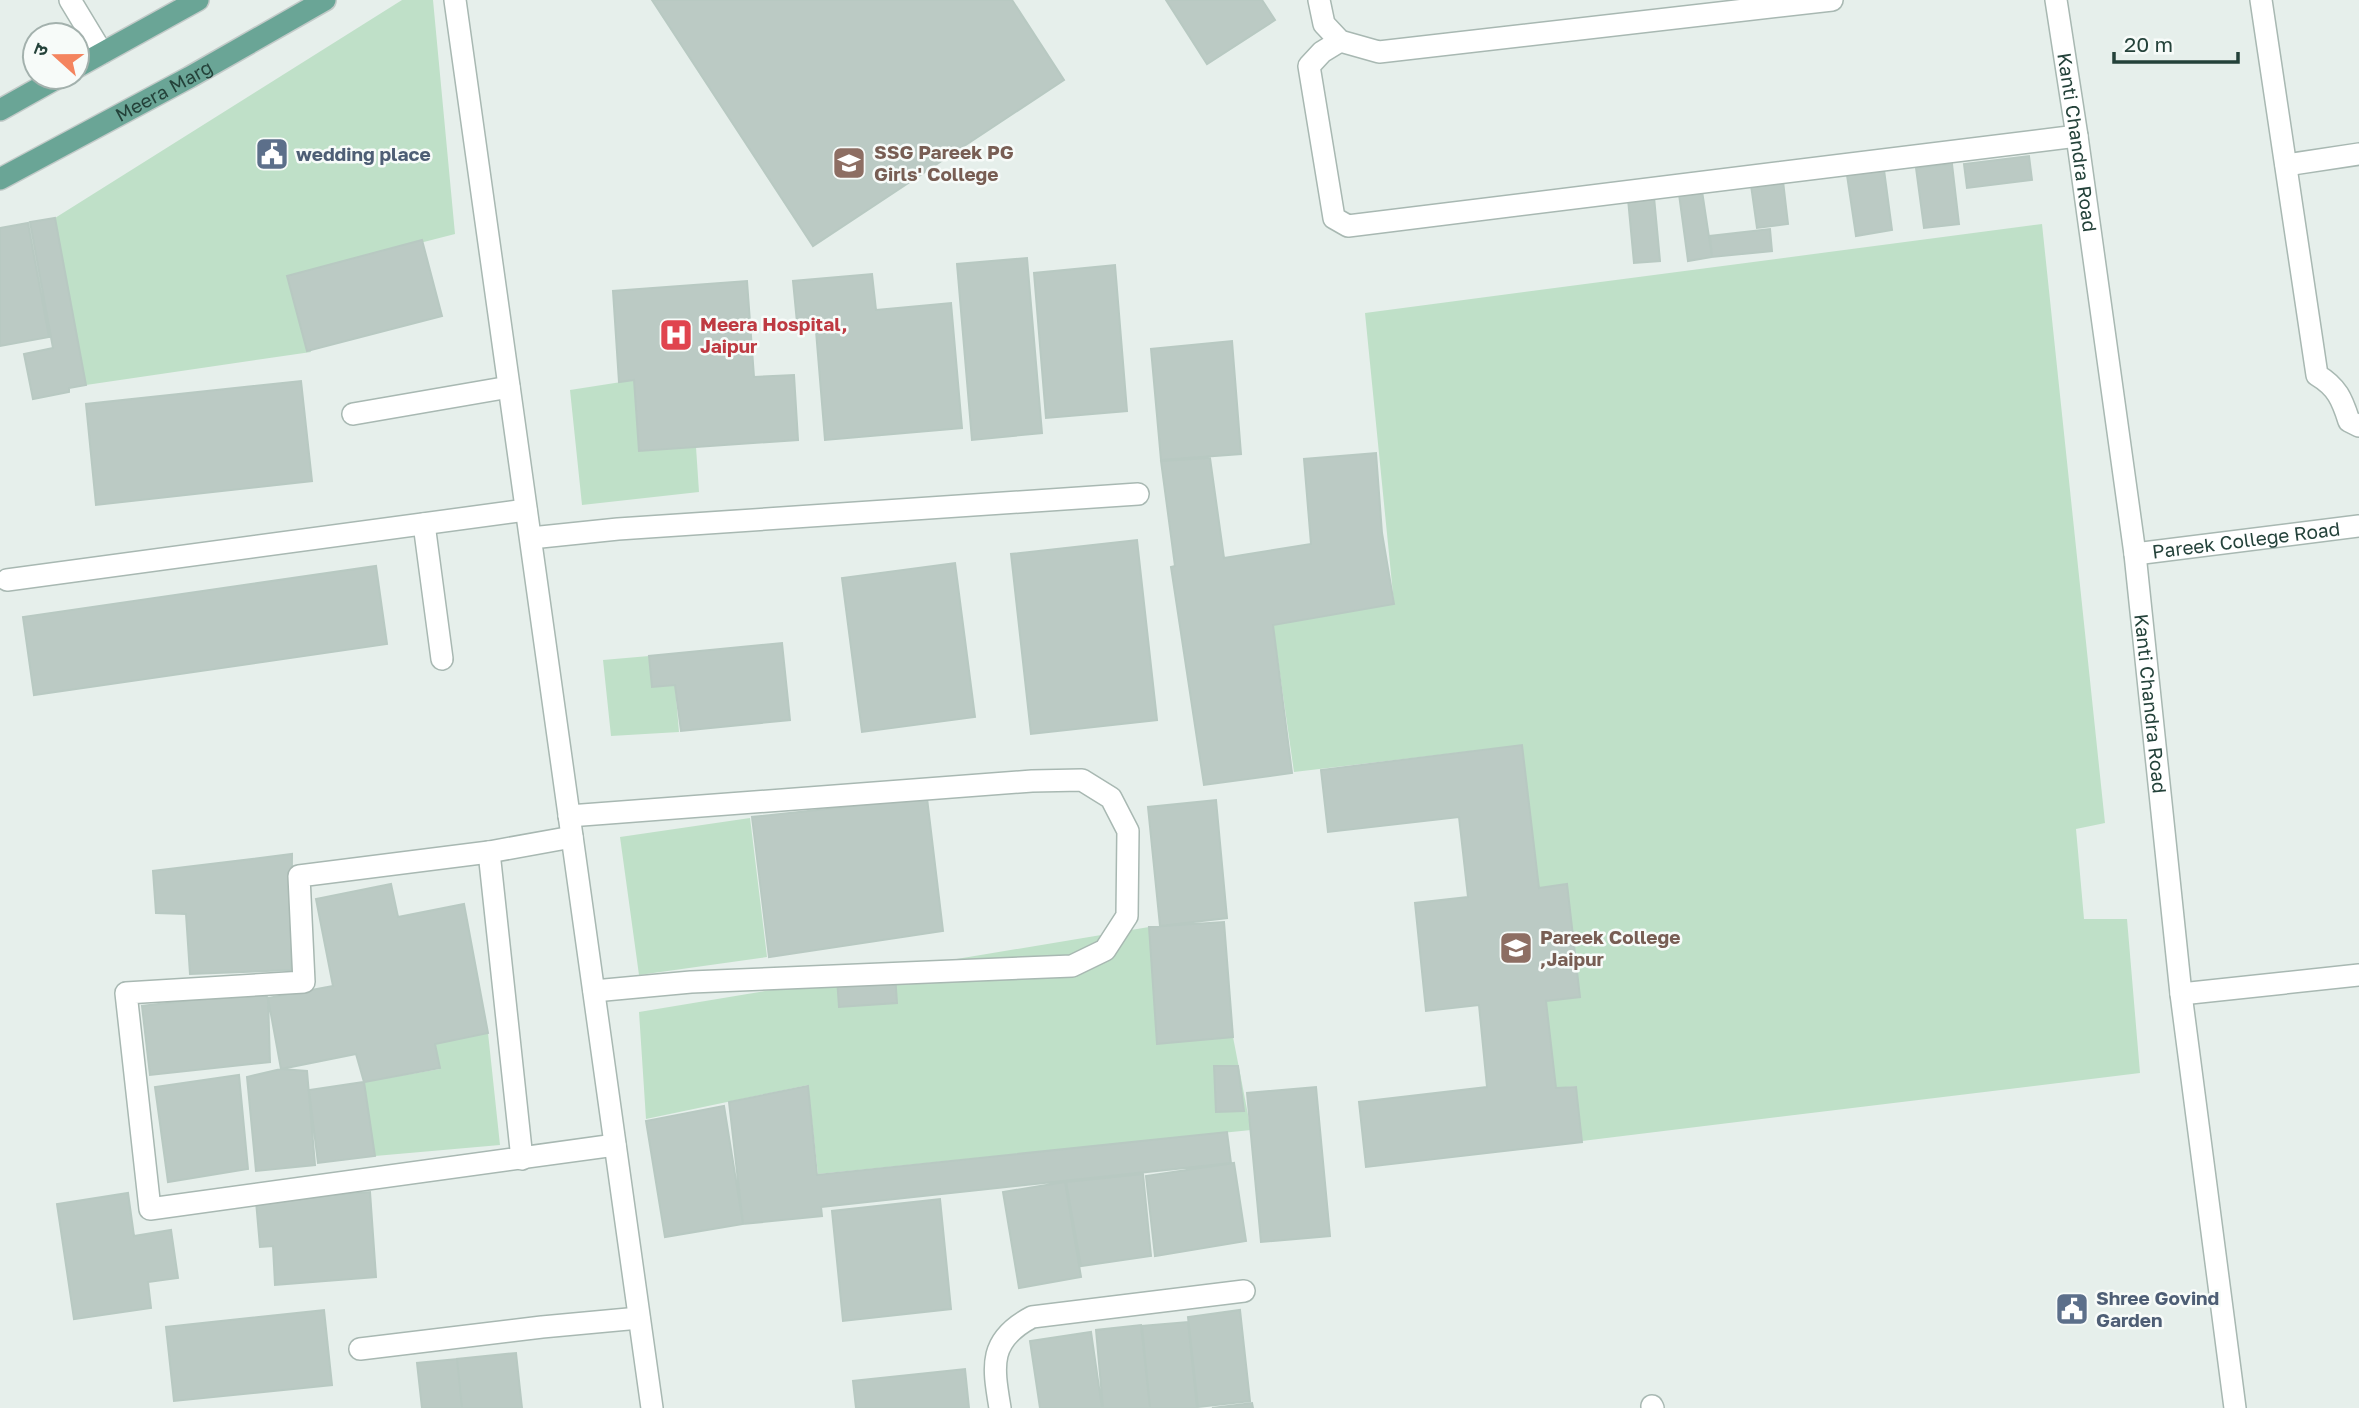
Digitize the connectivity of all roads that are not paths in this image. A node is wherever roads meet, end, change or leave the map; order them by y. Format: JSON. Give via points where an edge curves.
{"nodes":[{"id":1,"x":70,"y":0,"type":"edge"},
{"id":2,"x":198,"y":0,"type":"edge"},
{"id":3,"x":325,"y":0,"type":"edge"},
{"id":4,"x":456,"y":0,"type":"edge"},
{"id":5,"x":1319,"y":0,"type":"edge"},
{"id":6,"x":1832,"y":0,"type":"edge"},
{"id":7,"x":2056,"y":0,"type":"edge"},
{"id":8,"x":2261,"y":0,"type":"edge"},
{"id":9,"x":1340,"y":41,"type":"junction"},
{"id":10,"x":102,"y":53,"type":"junction"},
{"id":11,"x":91,"y":59,"type":"edge"},
{"id":12,"x":34,"y":91,"type":"edge"},
{"id":13,"x":0,"y":110,"type":"edge"},
{"id":14,"x":2077,"y":136,"type":"junction"},
{"id":15,"x":2359,"y":154,"type":"edge"},
{"id":16,"x":2286,"y":165,"type":"junction"},
{"id":17,"x":0,"y":179,"type":"edge"},
{"id":18,"x":509,"y":387,"type":"junction"},
{"id":19,"x":353,"y":414,"type":"dead end"},
{"id":20,"x":2359,"y":426,"type":"edge"},
{"id":21,"x":1138,"y":494,"type":"dead end"},
{"id":22,"x":526,"y":510,"type":"junction"},
{"id":23,"x":424,"y":524,"type":"junction"},
{"id":24,"x":2359,"y":526,"type":"edge"},
{"id":25,"x":531,"y":538,"type":"junction"},
{"id":26,"x":2135,"y":555,"type":"junction"},
{"id":27,"x":8,"y":580,"type":"dead end"},
{"id":28,"x":442,"y":659,"type":"dead end"},
{"id":29,"x":570,"y":826,"type":"junction"},
{"id":30,"x":489,"y":852,"type":"junction"},
{"id":31,"x":2359,"y":975,"type":"edge"},
{"id":32,"x":594,"y":991,"type":"junction"},
{"id":33,"x":2180,"y":995,"type":"junction"},
{"id":34,"x":615,"y":1145,"type":"junction"},
{"id":35,"x":522,"y":1159,"type":"junction"},
{"id":36,"x":1244,"y":1291,"type":"dead end"},
{"id":37,"x":639,"y":1318,"type":"junction"},
{"id":38,"x":360,"y":1349,"type":"dead end"},
{"id":39,"x":652,"y":1408,"type":"edge"},
{"id":40,"x":1000,"y":1408,"type":"edge"},
{"id":41,"x":2235,"y":1408,"type":"edge"}],
"edges":[{"from":1,"to":10,"type":"street"},
{"from":2,"to":10,"type":"main road"},
{"from":3,"to":17,"type":"main road","name":"Meera Marg"},
{"from":4,"to":18,"type":"street"},
{"from":5,"to":9,"type":"street","via":[[1324,24]]},
{"from":6,"to":9,"type":"street","via":[[1379,52]]},
{"from":7,"to":14,"type":"street","name":"Kanti Chandra Road"},
{"from":8,"to":16,"type":"street"},
{"from":9,"to":14,"type":"street","via":[[1309,66],[1334,218],[1348,226]]},
{"from":10,"to":11,"type":"main road"},
{"from":12,"to":13,"type":"main road"},
{"from":14,"to":26,"type":"street","name":"Kanti Chandra Road"},
{"from":15,"to":16,"type":"street"},
{"from":16,"to":20,"type":"street","via":[[2317,375],[2331,384],[2349,421]]},
{"from":18,"to":19,"type":"street"},
{"from":18,"to":22,"type":"street"},
{"from":21,"to":25,"type":"street"},
{"from":22,"to":23,"type":"street"},
{"from":22,"to":25,"type":"street"},
{"from":23,"to":27,"type":"street"},
{"from":23,"to":28,"type":"street"},
{"from":24,"to":26,"type":"street","name":"Pareek College Road"},
{"from":25,"to":29,"type":"street"},
{"from":26,"to":33,"type":"street","name":"Kanti Chandra Road"},
{"from":29,"to":30,"type":"street"},
{"from":29,"to":32,"type":"street"},
{"from":29,"to":32,"type":"street","via":[[1032,780],[1082,780],[1111,798],[1128,831],[1127,916],[1105,950],[1072,966],[691,982]]},
{"from":30,"to":35,"type":"street"},
{"from":30,"to":35,"type":"street","via":[[299,876],[304,982],[126,993],[150,1209]]},
{"from":31,"to":33,"type":"street"},
{"from":32,"to":34,"type":"street"},
{"from":33,"to":41,"type":"street","name":"Kanti Chandra Road"},
{"from":34,"to":35,"type":"street"},
{"from":34,"to":37,"type":"street"},
{"from":36,"to":40,"type":"street","via":[[1032,1317],[1017,1325],[1001,1345],[993,1366]]},
{"from":37,"to":38,"type":"street"},
{"from":37,"to":39,"type":"street"}]}
